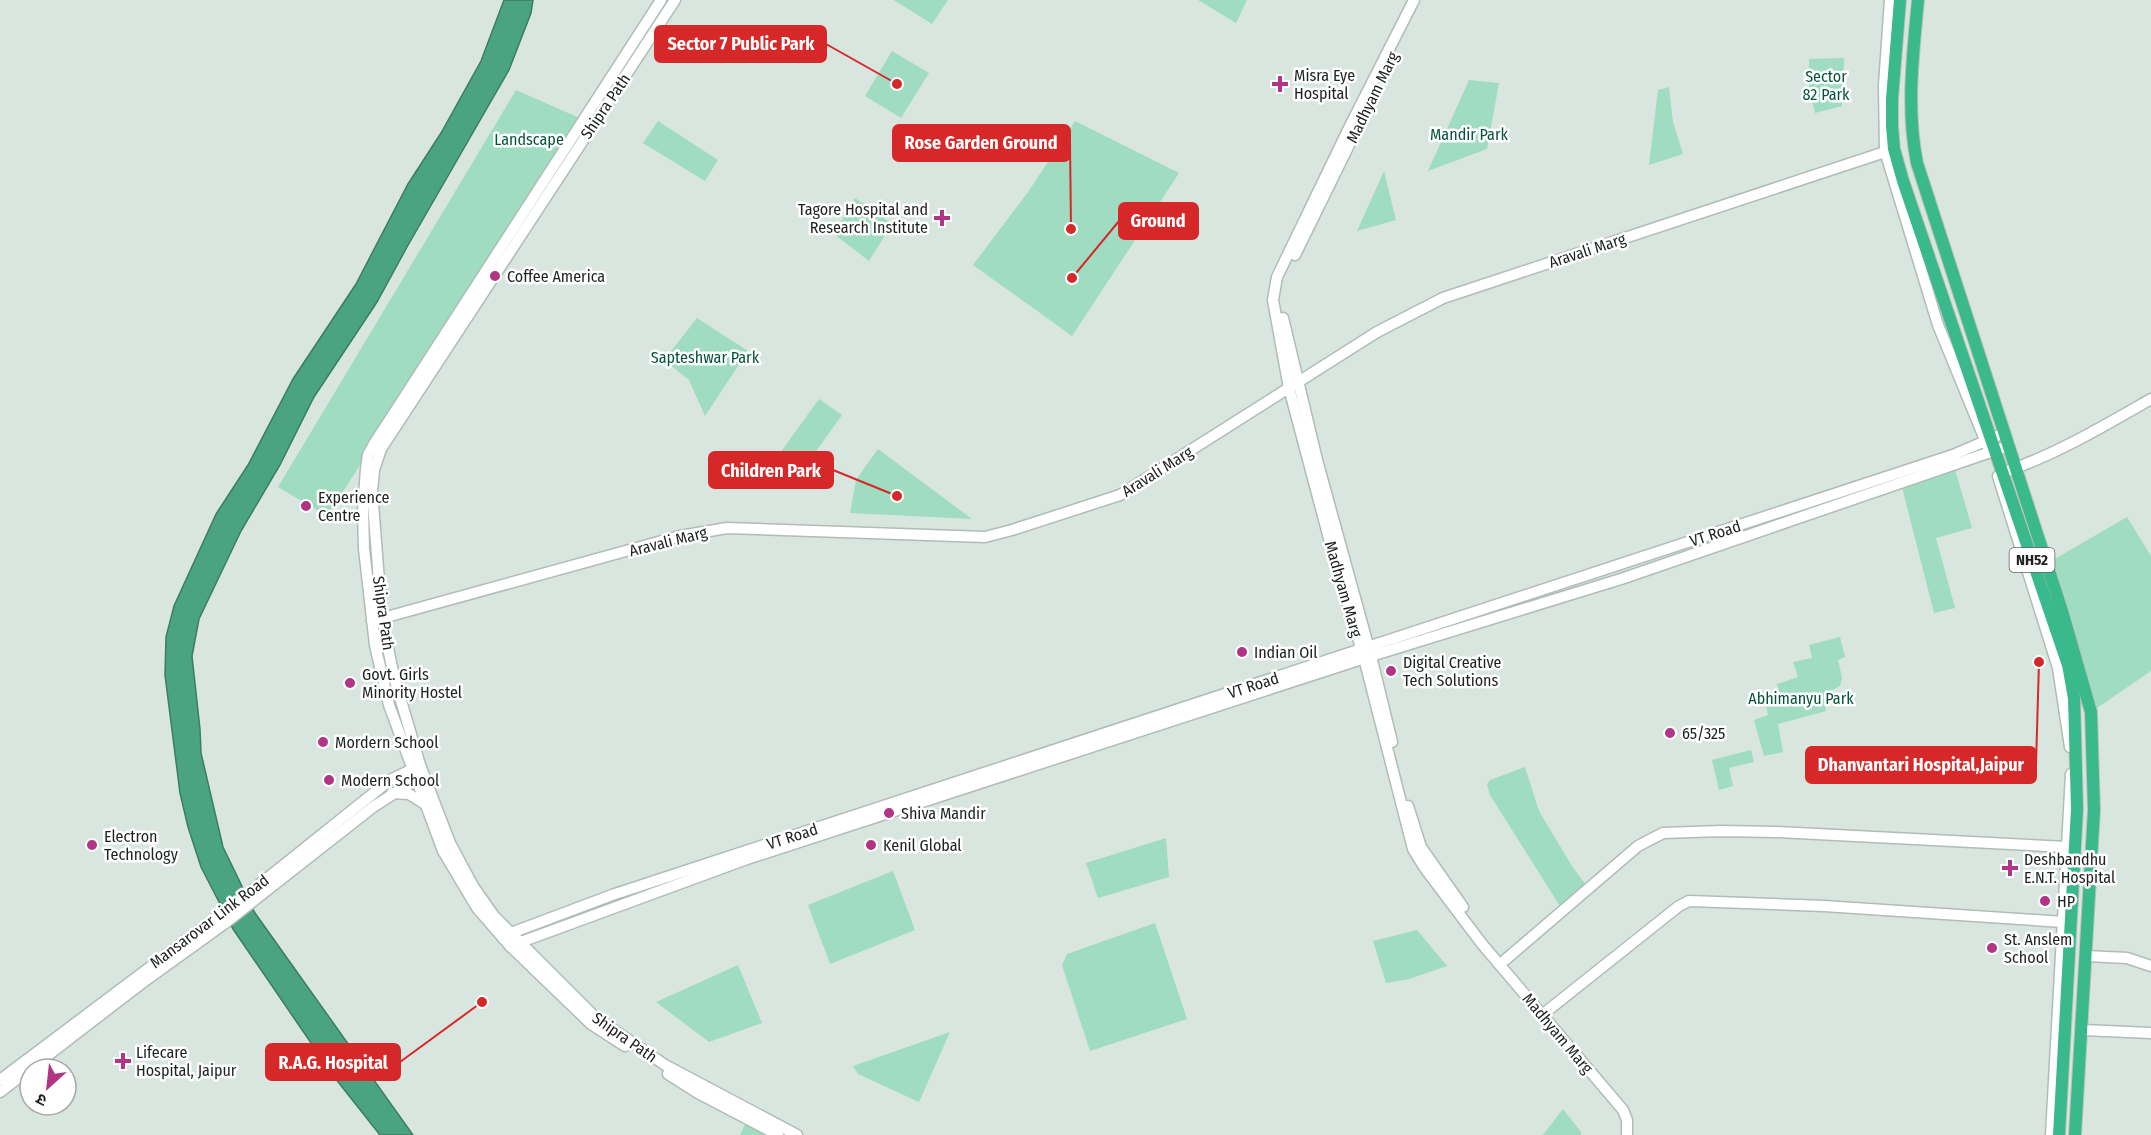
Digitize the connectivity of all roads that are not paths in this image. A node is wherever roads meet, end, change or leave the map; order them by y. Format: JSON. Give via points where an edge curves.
{"nodes":[{"id":1,"x":661,"y":0,"type":"edge"},
{"id":2,"x":675,"y":0,"type":"edge"},
{"id":3,"x":1414,"y":0,"type":"edge"},
{"id":4,"x":1421,"y":0,"type":"edge"},
{"id":5,"x":1890,"y":0,"type":"edge"},
{"id":6,"x":1900,"y":0,"type":"edge"},
{"id":7,"x":1918,"y":0,"type":"edge"},
{"id":8,"x":1890,"y":150,"type":"junction"},
{"id":9,"x":1293,"y":385,"type":"junction"},
{"id":10,"x":2151,"y":399,"type":"edge"},
{"id":11,"x":2004,"y":433,"type":"junction"},
{"id":12,"x":1988,"y":440,"type":"junction"},
{"id":13,"x":2008,"y":446,"type":"junction"},
{"id":14,"x":1993,"y":452,"type":"junction"},
{"id":15,"x":2016,"y":469,"type":"junction"},
{"id":16,"x":2002,"y":473,"type":"junction"},
{"id":17,"x":377,"y":620,"type":"junction"},
{"id":18,"x":1366,"y":653,"type":"junction"},
{"id":19,"x":404,"y":746,"type":"junction"},
{"id":20,"x":418,"y":772,"type":"junction"},
{"id":21,"x":390,"y":780,"type":"junction"},
{"id":22,"x":392,"y":793,"type":"junction"},
{"id":23,"x":369,"y":803,"type":"junction"},
{"id":24,"x":425,"y":804,"type":"junction"},
{"id":25,"x":2066,"y":847,"type":"junction"},
{"id":26,"x":2064,"y":922,"type":"junction"},
{"id":27,"x":511,"y":940,"type":"junction"},
{"id":28,"x":2086,"y":956,"type":"junction"},
{"id":29,"x":1505,"y":960,"type":"junction"},
{"id":30,"x":2151,"y":966,"type":"edge"},
{"id":31,"x":1545,"y":1012,"type":"junction"},
{"id":32,"x":2083,"y":1030,"type":"junction"},
{"id":33,"x":2151,"y":1033,"type":"edge"},
{"id":34,"x":46,"y":1057,"type":"edge"},
{"id":35,"x":18,"y":1078,"type":"edge"},
{"id":36,"x":0,"y":1080,"type":"edge"},
{"id":37,"x":0,"y":1092,"type":"edge"},
{"id":38,"x":778,"y":1135,"type":"edge"},
{"id":39,"x":797,"y":1135,"type":"edge"},
{"id":40,"x":1627,"y":1135,"type":"edge"},
{"id":41,"x":1634,"y":1135,"type":"edge"},
{"id":42,"x":2052,"y":1135,"type":"edge"},
{"id":43,"x":2058,"y":1135,"type":"edge"},
{"id":44,"x":2075,"y":1135,"type":"edge"}],
"edges":[{"from":1,"to":17,"type":"street","name":"Shipra Path","via":[[368,455],[364,549]]},
{"from":2,"to":17,"type":"street","name":"Shipra Path","via":[[381,449],[372,491]]},
{"from":3,"to":9,"type":"street","name":"Madhyam Marg","via":[[1276,277],[1273,300]]},
{"from":4,"to":9,"type":"street","name":"Madhyam Marg","via":[[1279,289]]},
{"from":5,"to":8,"type":"street","via":[[1884,85]]},
{"from":6,"to":8,"type":"highway","number":"NH52"},
{"from":7,"to":11,"type":"highway","number":"NH52","via":[[1911,93],[1917,163]]},
{"from":8,"to":9,"type":"street","name":"Aravali Marg","via":[[1443,298],[1377,332]]},
{"from":8,"to":12,"type":"highway","number":"NH52"},
{"from":9,"to":17,"type":"street","name":"Aravali Marg","via":[[1120,495],[985,537],[727,528],[680,536]]},
{"from":9,"to":18,"type":"street","name":"Madhyam Marg"},
{"from":10,"to":15,"type":"street","via":[[2076,442]]},
{"from":11,"to":12,"type":"street","name":"VT Road"},
{"from":11,"to":13,"type":"highway","number":"NH52"},
{"from":12,"to":14,"type":"highway","number":"NH52"},
{"from":12,"to":18,"type":"street","name":"VT Road"},
{"from":13,"to":14,"type":"street","name":"VT Road"},
{"from":13,"to":15,"type":"highway","number":"NH52"},
{"from":14,"to":16,"type":"highway","number":"NH52"},
{"from":14,"to":18,"type":"street","name":"VT Road","via":[[1621,579]]},
{"from":14,"to":25,"type":"street","via":[[2058,668],[2069,737]]},
{"from":15,"to":16,"type":"street"},
{"from":15,"to":28,"type":"highway","number":"NH52","via":[[2091,712],[2094,810]]},
{"from":16,"to":43,"type":"highway","number":"NH52","via":[[2067,665],[2074,697],[2076,820]]},
{"from":17,"to":19,"type":"street","name":"Shipra Path","via":[[383,683]]},
{"from":17,"to":20,"type":"street","name":"Shipra Path"},
{"from":18,"to":27,"type":"street","name":"VT Road"},
{"from":18,"to":29,"type":"street","name":"Madhyam Marg","via":[[1421,847]]},
{"from":18,"to":31,"type":"street","name":"Madhyam Marg","via":[[1413,849],[1482,944]]},
{"from":19,"to":20,"type":"street","name":"Shipra Path"},
{"from":19,"to":21,"type":"street","via":[[403,762]]},
{"from":20,"to":21,"type":"street","name":"Mansarovar Link Road"},
{"from":20,"to":22,"type":"street","name":"Mansarovar Link Road"},
{"from":20,"to":24,"type":"street","name":"Shipra Path"},
{"from":20,"to":27,"type":"street","name":"Shipra Path","via":[[458,859]]},
{"from":21,"to":23,"type":"street","name":"Mansarovar Link Road"},
{"from":22,"to":23,"type":"street","name":"Mansarovar Link Road"},
{"from":22,"to":24,"type":"street","via":[[409,794]]},
{"from":23,"to":34,"type":"street","name":"Mansarovar Link Road","via":[[224,924]]},
{"from":23,"to":36,"type":"street","name":"Mansarovar Link Road"},
{"from":24,"to":27,"type":"street","name":"Shipra Path","via":[[449,864],[477,908]]},
{"from":25,"to":26,"type":"street"},
{"from":25,"to":29,"type":"street","via":[[1776,832],[1663,832],[1638,846]]},
{"from":26,"to":31,"type":"street","via":[[1689,901]]},
{"from":26,"to":42,"type":"street"},
{"from":27,"to":38,"type":"street","name":"Shipra Path","via":[[591,1024],[698,1094]]},
{"from":27,"to":39,"type":"street","name":"Shipra Path","via":[[594,1017],[665,1065]]},
{"from":28,"to":30,"type":"street","via":[[2127,958]]},
{"from":28,"to":32,"type":"highway","number":"NH52"},
{"from":29,"to":31,"type":"street","name":"Madhyam Marg"},
{"from":31,"to":40,"type":"street","name":"Madhyam Marg","via":[[1623,1110]]},
{"from":31,"to":41,"type":"street","name":"Madhyam Marg","via":[[1631,1111]]},
{"from":32,"to":33,"type":"street"},
{"from":32,"to":44,"type":"highway","number":"NH52"},
{"from":35,"to":37,"type":"street","name":"Mansarovar Link Road"}]}
